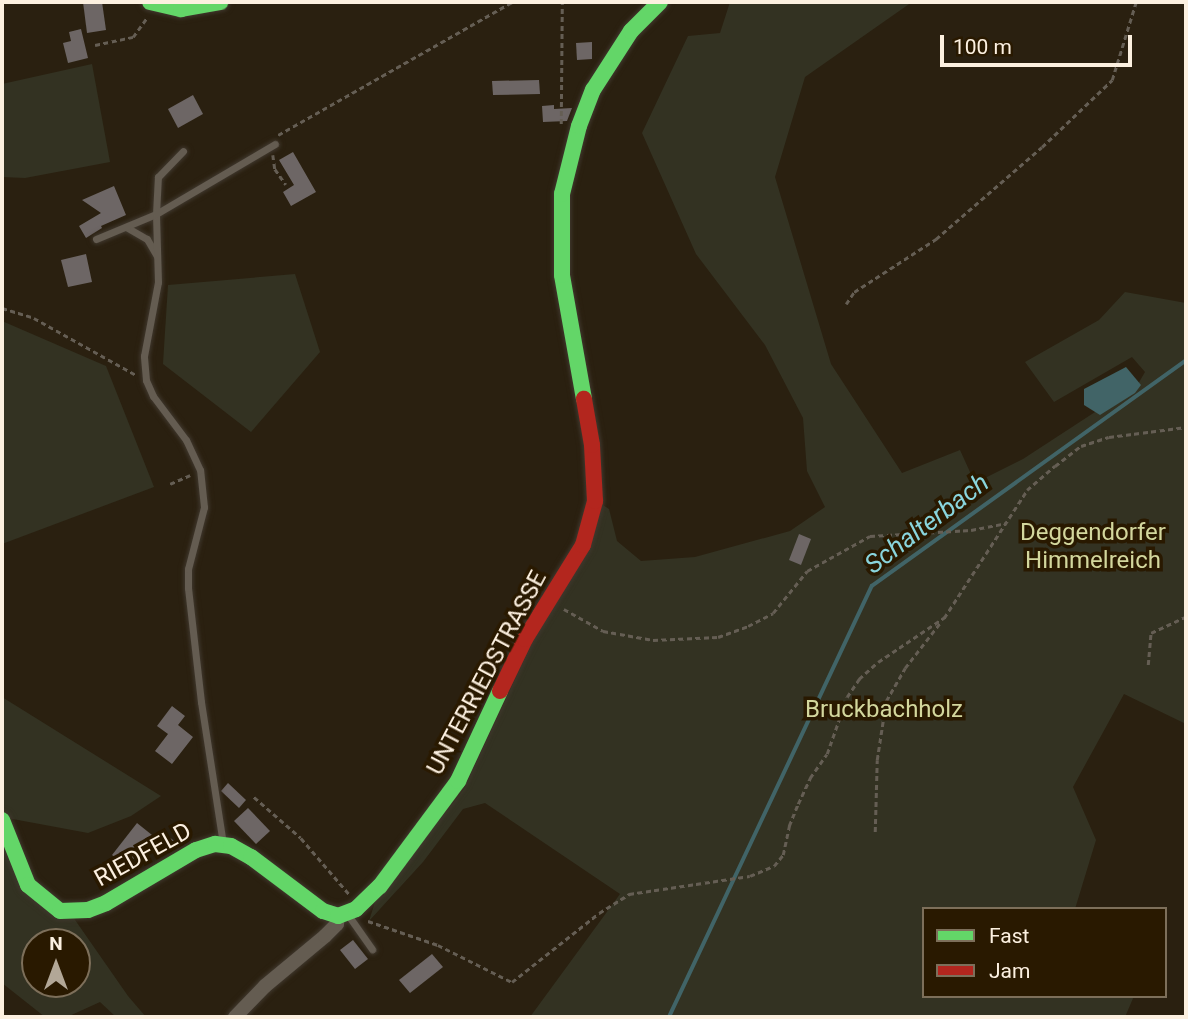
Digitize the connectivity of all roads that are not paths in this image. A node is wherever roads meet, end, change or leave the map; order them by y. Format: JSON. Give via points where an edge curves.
{"nodes":[{"id":1,"x":220,"y":2,"type":"edge"},
{"id":2,"x":660,"y":2,"type":"edge"},
{"id":3,"x":152,"y":3,"type":"edge"},
{"id":4,"x":275,"y":144,"type":"road end"},
{"id":5,"x":183,"y":151,"type":"dead end"},
{"id":6,"x":156,"y":214,"type":"junction"},
{"id":7,"x":125,"y":226,"type":"junction"},
{"id":8,"x":96,"y":239,"type":"dead end"},
{"id":9,"x":158,"y":258,"type":"junction"},
{"id":10,"x":2,"y":820,"type":"edge"},
{"id":11,"x":223,"y":845,"type":"junction"},
{"id":12,"x":347,"y":913,"type":"junction"},
{"id":13,"x":372,"y":949,"type":"dead end"},
{"id":14,"x":235,"y":1017,"type":"edge"}],
"edges":[{"from":1,"to":3,"type":"street","via":[[181,9]]},
{"from":2,"to":12,"type":"street","name":"UNTERRIEDSTRASSE","via":[[631,31],[593,90],[562,194],[562,275],[592,445],[595,500],[583,545],[525,639],[457,781],[387,877]]},
{"from":4,"to":6,"type":"lane"},
{"from":5,"to":6,"type":"lane","via":[[158,177]]},
{"from":6,"to":7,"type":"lane"},
{"from":6,"to":9,"type":"lane"},
{"from":7,"to":8,"type":"lane"},
{"from":7,"to":9,"type":"lane","via":[[147,239]]},
{"from":9,"to":11,"type":"lane","via":[[144,356],[146,380],[200,470],[204,506],[188,569],[188,588]]},
{"from":10,"to":11,"type":"street","name":"RIEDFELD","via":[[28,885],[60,911],[88,910],[207,845]]},
{"from":11,"to":12,"type":"street","name":"RIEDFELD","via":[[251,857],[323,911]]},
{"from":12,"to":13,"type":"lane"},
{"from":12,"to":14,"type":"street","name":"UNTERRIEDSTRASSE"}]}
